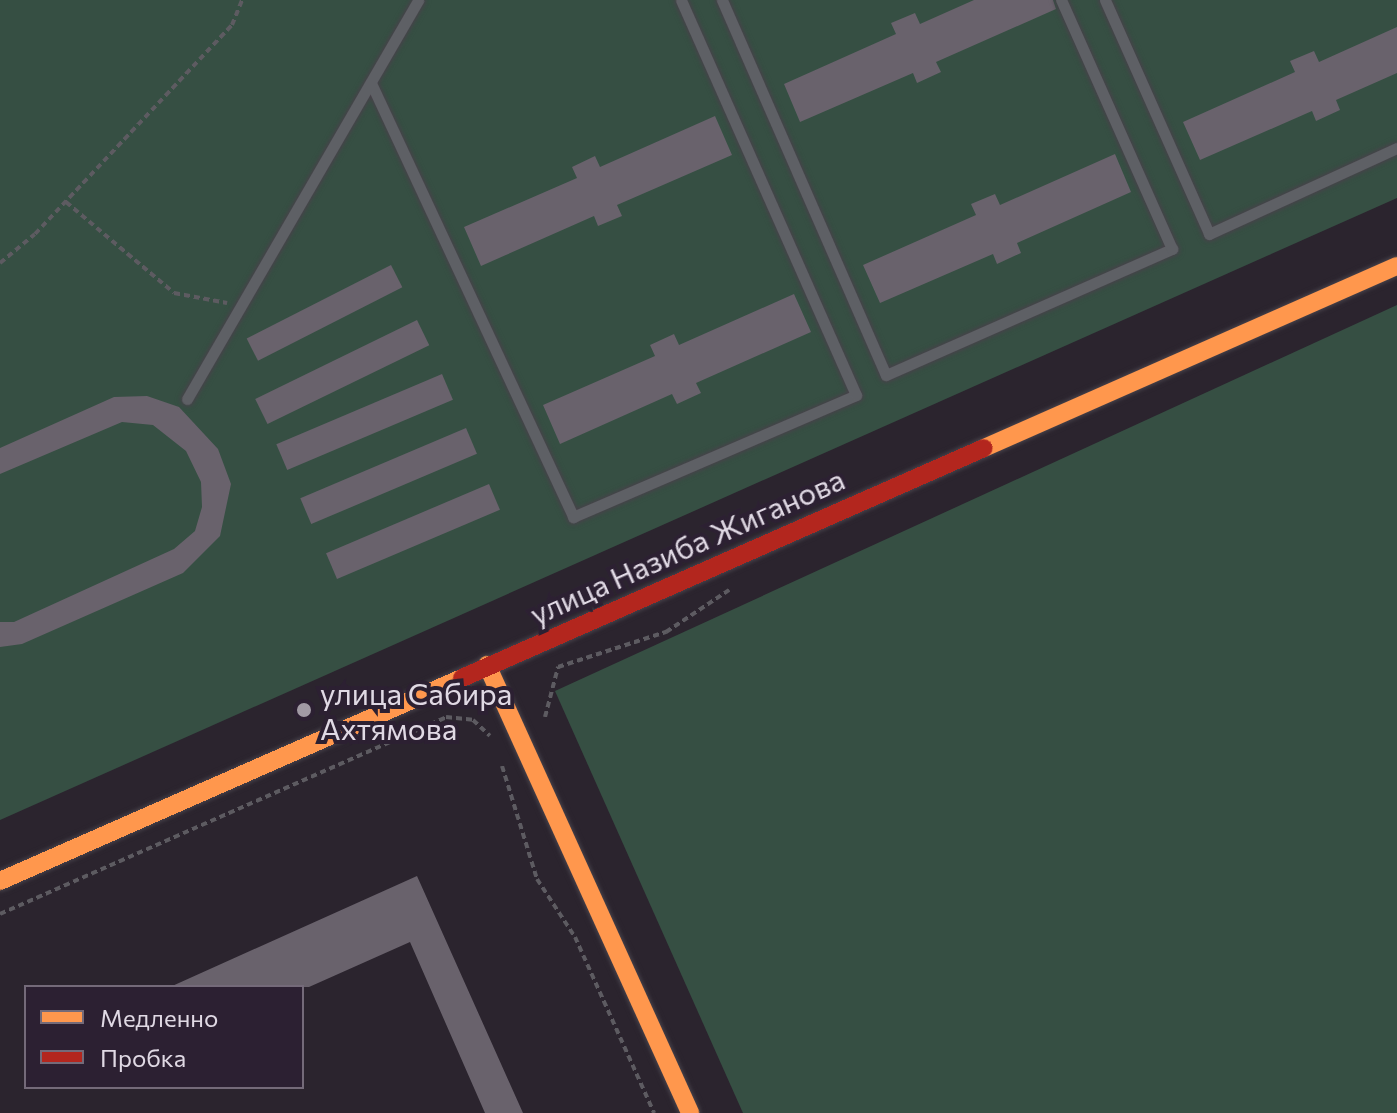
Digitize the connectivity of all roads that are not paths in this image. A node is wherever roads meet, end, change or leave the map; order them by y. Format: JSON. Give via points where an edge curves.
{"nodes":[{"id":1,"x":418,"y":0,"type":"edge"},
{"id":2,"x":681,"y":0,"type":"edge"},
{"id":3,"x":722,"y":0,"type":"edge"},
{"id":4,"x":1061,"y":0,"type":"edge"},
{"id":5,"x":1105,"y":0,"type":"edge"},
{"id":6,"x":371,"y":83,"type":"junction"},
{"id":7,"x":1397,"y":148,"type":"edge"},
{"id":8,"x":1397,"y":266,"type":"edge"},
{"id":9,"x":187,"y":399,"type":"dead end"},
{"id":10,"x":487,"y":665,"type":"junction"},
{"id":11,"x":0,"y":881,"type":"edge"},
{"id":12,"x":690,"y":1113,"type":"edge"}],
"edges":[{"from":1,"to":6,"type":"lane"},
{"from":2,"to":6,"type":"lane","via":[[856,395],[573,517]]},
{"from":3,"to":4,"type":"lane","via":[[886,375],[1172,249]]},
{"from":5,"to":7,"type":"lane","via":[[1209,234]]},
{"from":6,"to":9,"type":"lane"},
{"from":8,"to":10,"type":"street","name":"улица Назиба Жиганова"},
{"from":10,"to":11,"type":"street","name":"улица Назиба Жиганова"},
{"from":10,"to":12,"type":"street"}]}
